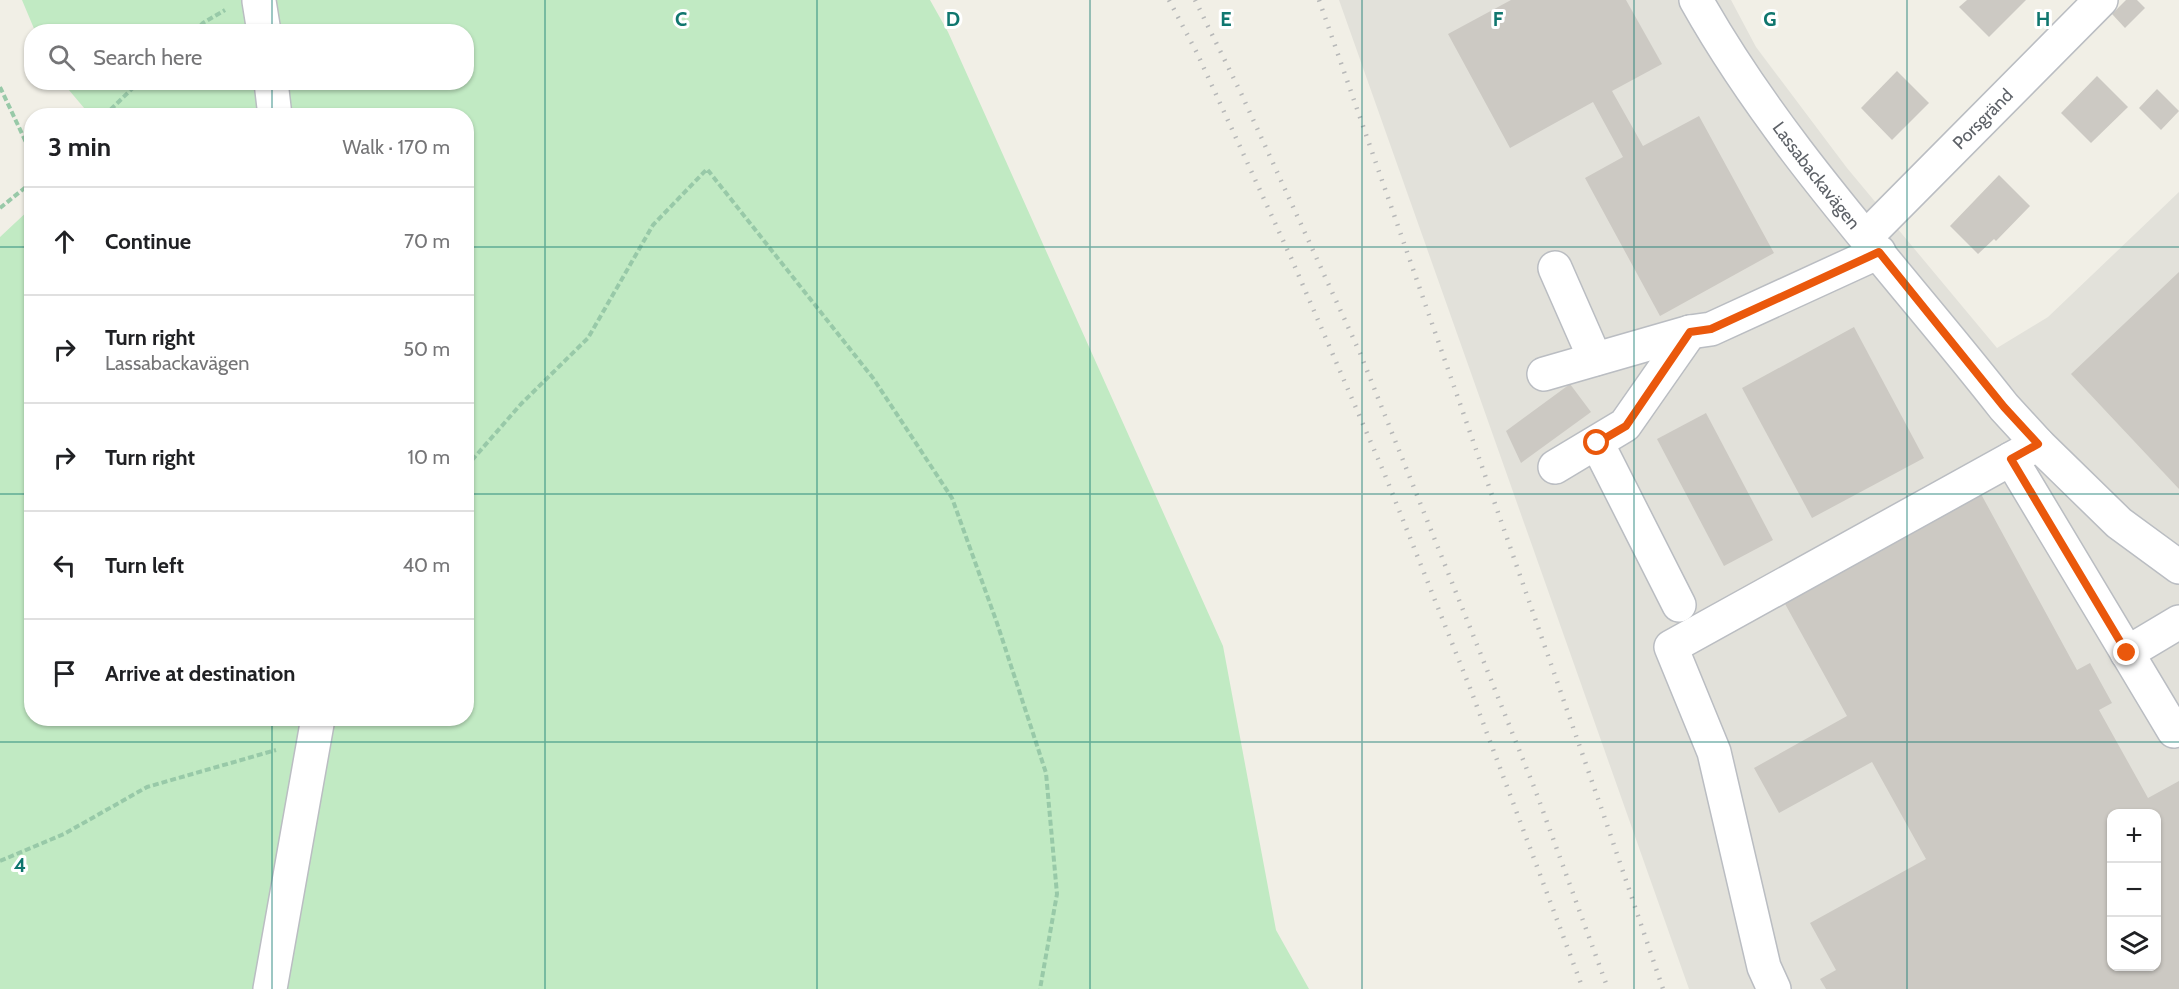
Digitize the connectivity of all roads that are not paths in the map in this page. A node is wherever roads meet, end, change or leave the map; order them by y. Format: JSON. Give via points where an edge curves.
{"nodes":[{"id":1,"x":1696,"y":0,"type":"edge"},
{"id":2,"x":2101,"y":0,"type":"edge"},
{"id":3,"x":259,"y":1,"type":"edge"},
{"id":4,"x":263,"y":24,"type":"edge"},
{"id":5,"x":271,"y":90,"type":"edge"},
{"id":6,"x":274,"y":108,"type":"edge"},
{"id":7,"x":1872,"y":245,"type":"junction"},
{"id":8,"x":1555,"y":267,"type":"dead end"},
{"id":9,"x":1690,"y":332,"type":"junction"},
{"id":10,"x":1595,"y":359,"type":"junction"},
{"id":11,"x":1544,"y":374,"type":"dead end"},
{"id":12,"x":1597,"y":443,"type":"junction"},
{"id":13,"x":2024,"y":452,"type":"junction"},
{"id":14,"x":1555,"y":467,"type":"dead end"},
{"id":15,"x":2179,"y":567,"type":"edge"},
{"id":16,"x":1679,"y":605,"type":"dead end"},
{"id":17,"x":2179,"y":622,"type":"edge"},
{"id":18,"x":2127,"y":653,"type":"junction"},
{"id":19,"x":317,"y":727,"type":"edge"},
{"id":20,"x":2179,"y":728,"type":"edge"},
{"id":21,"x":270,"y":989,"type":"edge"},
{"id":22,"x":1774,"y":989,"type":"edge"}],
"edges":[{"from":1,"to":7,"type":"street","name":"Lassabackavägen","via":[[1752,88]]},
{"from":2,"to":7,"type":"street","name":"Porsgränd"},
{"from":3,"to":4,"type":"street"},
{"from":5,"to":6,"type":"street"},
{"from":7,"to":9,"type":"street","via":[[1711,329]]},
{"from":7,"to":13,"type":"street","name":"Lassabackavägen","via":[[2004,407]]},
{"from":8,"to":10,"type":"street"},
{"from":9,"to":10,"type":"street"},
{"from":9,"to":12,"type":"street","via":[[1626,426]]},
{"from":10,"to":11,"type":"street"},
{"from":12,"to":14,"type":"street"},
{"from":12,"to":16,"type":"street"},
{"from":13,"to":15,"type":"street","name":"Lassabackavägen"},
{"from":13,"to":18,"type":"street"},
{"from":13,"to":22,"type":"street","via":[[1671,647],[1714,752],[1764,967]]},
{"from":17,"to":18,"type":"street"},
{"from":18,"to":20,"type":"street","via":[[2174,731]]},
{"from":19,"to":21,"type":"street"}]}
